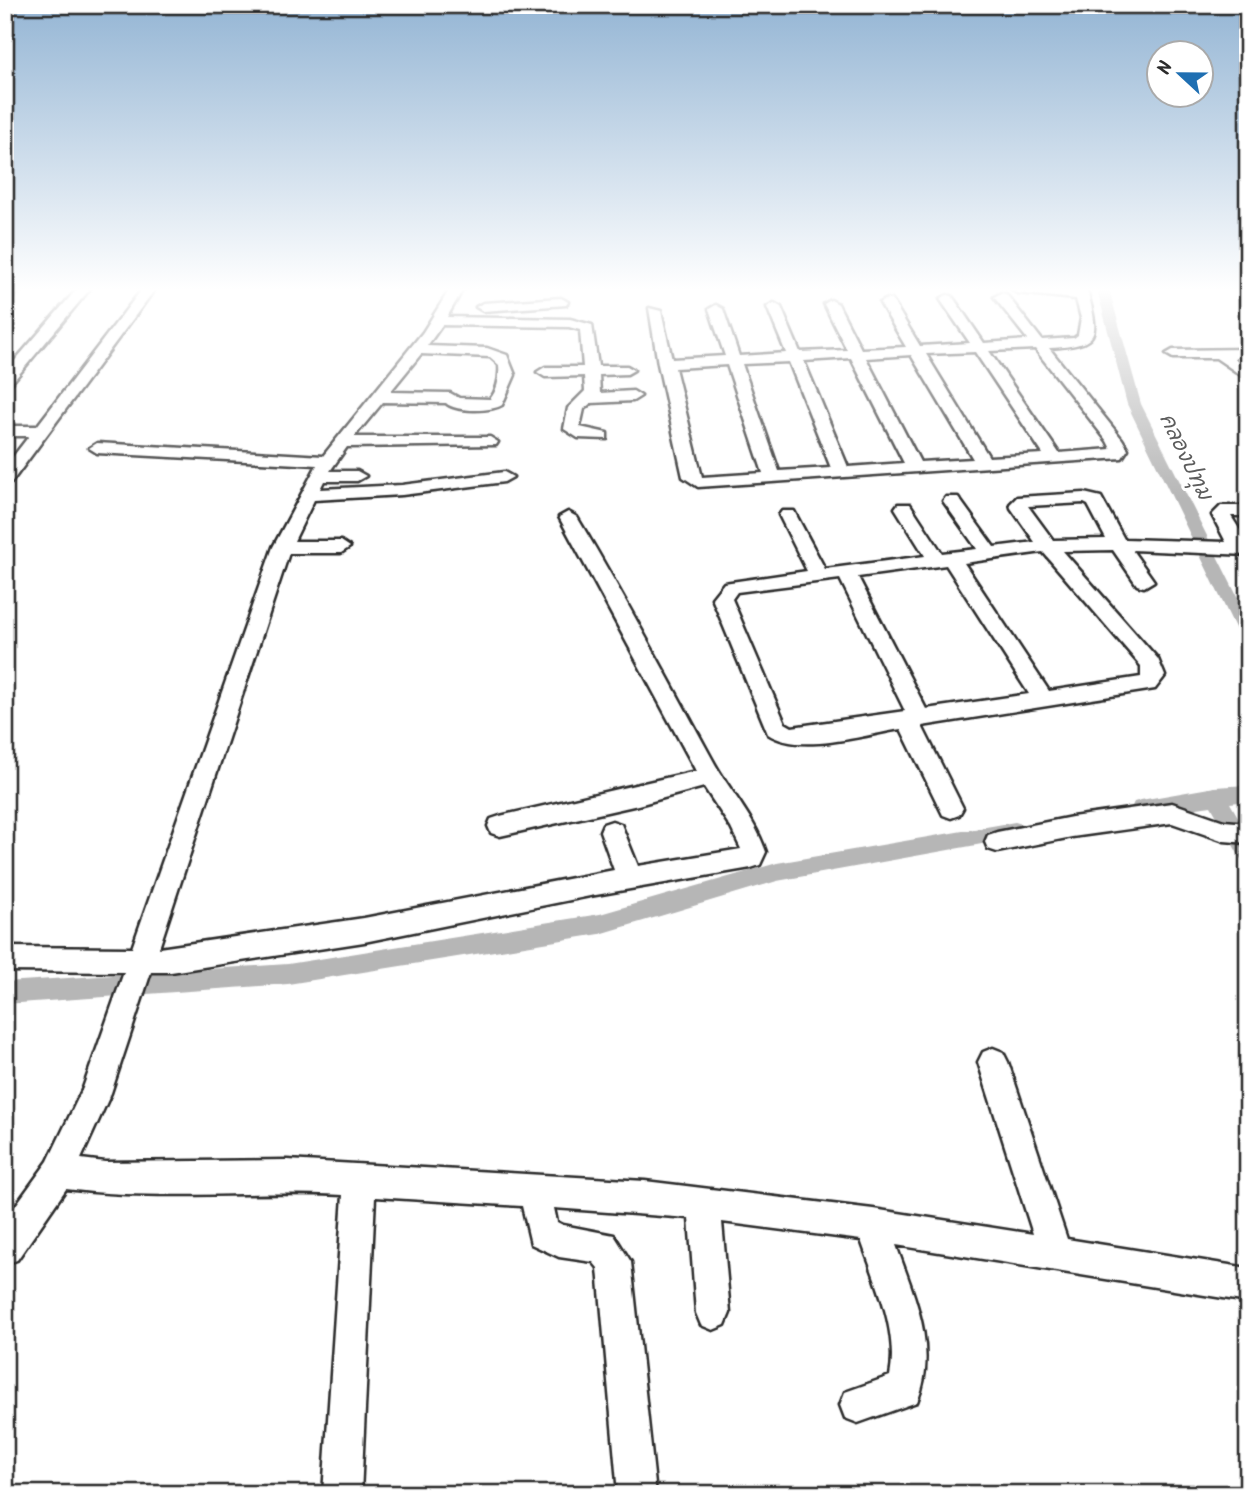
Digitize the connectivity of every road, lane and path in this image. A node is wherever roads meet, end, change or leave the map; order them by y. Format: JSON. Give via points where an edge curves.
{"nodes":[{"id":1,"x":25,"y":359,"type":"edge"},
{"id":2,"x":95,"y":359,"type":"edge"},
{"id":3,"x":410,"y":359,"type":"edge"},
{"id":4,"x":502,"y":359,"type":"edge"},
{"id":5,"x":591,"y":359,"type":"edge"},
{"id":6,"x":663,"y":359,"type":"edge"},
{"id":7,"x":775,"y":359,"type":"edge"},
{"id":8,"x":795,"y":359,"type":"edge"},
{"id":9,"x":859,"y":359,"type":"edge"},
{"id":10,"x":920,"y":359,"type":"edge"},
{"id":11,"x":988,"y":359,"type":"edge"},
{"id":12,"x":1051,"y":359,"type":"edge"},
{"id":13,"x":1227,"y":359,"type":"edge"},
{"id":14,"x":732,"y":361,"type":"junction"},
{"id":15,"x":664,"y":364,"type":"junction"},
{"id":16,"x":592,"y":370,"type":"junction"},
{"id":17,"x":627,"y":370,"type":"dead end"},
{"id":18,"x":545,"y":372,"type":"dead end"},
{"id":19,"x":1248,"y":376,"type":"edge"},
{"id":20,"x":5,"y":382,"type":"edge"},
{"id":21,"x":502,"y":390,"type":"joint"},
{"id":22,"x":633,"y":396,"type":"dead end"},
{"id":23,"x":381,"y":397,"type":"junction"},
{"id":24,"x":450,"y":398,"type":"joint"},
{"id":25,"x":589,"y":398,"type":"junction"},
{"id":26,"x":5,"y":431,"type":"edge"},
{"id":27,"x":39,"y":431,"type":"junction"},
{"id":28,"x":601,"y":436,"type":"dead end"},
{"id":29,"x":344,"y":442,"type":"junction"},
{"id":30,"x":490,"y":442,"type":"dead end"},
{"id":31,"x":97,"y":448,"type":"dead end"},
{"id":32,"x":1055,"y":459,"type":"junction"},
{"id":33,"x":984,"y":463,"type":"junction"},
{"id":34,"x":914,"y":467,"type":"junction"},
{"id":35,"x":324,"y":469,"type":"junction"},
{"id":36,"x":842,"y":472,"type":"junction"},
{"id":37,"x":357,"y":476,"type":"dead end"},
{"id":38,"x":504,"y":477,"type":"dead end"},
{"id":39,"x":773,"y":478,"type":"junction"},
{"id":40,"x":5,"y":479,"type":"edge"},
{"id":41,"x":308,"y":495,"type":"junction"},
{"id":42,"x":952,"y":501,"type":"dead end"},
{"id":43,"x":904,"y":508,"type":"dead end"},
{"id":44,"x":1248,"y":511,"type":"edge"},
{"id":45,"x":788,"y":514,"type":"dead end"},
{"id":46,"x":568,"y":517,"type":"dead end"},
{"id":47,"x":1118,"y":544,"type":"junction"},
{"id":48,"x":1048,"y":546,"type":"junction"},
{"id":49,"x":282,"y":547,"type":"junction"},
{"id":50,"x":341,"y":547,"type":"dead end"},
{"id":51,"x":1241,"y":549,"type":"edge"},
{"id":52,"x":988,"y":552,"type":"junction"},
{"id":53,"x":943,"y":557,"type":"junction"},
{"id":54,"x":845,"y":570,"type":"junction"},
{"id":55,"x":818,"y":574,"type":"junction"},
{"id":56,"x":1144,"y":581,"type":"dead end"},
{"id":57,"x":1043,"y":699,"type":"junction"},
{"id":58,"x":913,"y":718,"type":"junction"},
{"id":59,"x":710,"y":776,"type":"junction"},
{"id":60,"x":951,"y":808,"type":"dead end"},
{"id":61,"x":500,"y":825,"type":"dead end"},
{"id":62,"x":612,"y":831,"type":"dead end"},
{"id":63,"x":1237,"y":833,"type":"edge"},
{"id":64,"x":997,"y":842,"type":"dead end"},
{"id":65,"x":630,"y":880,"type":"junction"},
{"id":66,"x":5,"y":959,"type":"edge"},
{"id":67,"x":137,"y":975,"type":"junction"},
{"id":68,"x":993,"y":1062,"type":"dead end"},
{"id":69,"x":58,"y":1172,"type":"junction"},
{"id":70,"x":360,"y":1180,"type":"junction"},
{"id":71,"x":535,"y":1192,"type":"junction"},
{"id":72,"x":704,"y":1205,"type":"junction"},
{"id":73,"x":873,"y":1225,"type":"junction"},
{"id":74,"x":5,"y":1248,"type":"edge"},
{"id":75,"x":1056,"y":1256,"type":"junction"},
{"id":76,"x":1248,"y":1285,"type":"edge"},
{"id":77,"x":713,"y":1313,"type":"dead end"},
{"id":78,"x":858,"y":1405,"type":"dead end"},
{"id":79,"x":342,"y":1494,"type":"edge"},
{"id":80,"x":637,"y":1494,"type":"edge"}],
"edges":[{"from":1,"to":20,"type":"street"},
{"from":2,"to":27,"type":"street"},
{"from":3,"to":23,"type":"street"},
{"from":4,"to":21,"type":"street","via":[[507,363]]},
{"from":5,"to":16,"type":"street"},
{"from":6,"to":15,"type":"street"},
{"from":7,"to":14,"type":"street"},
{"from":8,"to":36,"type":"street"},
{"from":9,"to":34,"type":"street"},
{"from":10,"to":33,"type":"street"},
{"from":11,"to":32,"type":"street"},
{"from":12,"to":32,"type":"street","via":[[1120,449],[1105,457]]},
{"from":13,"to":19,"type":"street"},
{"from":14,"to":15,"type":"street"},
{"from":14,"to":39,"type":"street"},
{"from":15,"to":39,"type":"street","via":[[692,477],[711,483]]},
{"from":16,"to":17,"type":"street"},
{"from":16,"to":18,"type":"street"},
{"from":16,"to":25,"type":"street"},
{"from":21,"to":24,"type":"street"},
{"from":22,"to":25,"type":"street"},
{"from":23,"to":24,"type":"street"},
{"from":23,"to":29,"type":"street"},
{"from":25,"to":28,"type":"street","via":[[576,408],[572,429]]},
{"from":26,"to":27,"type":"street"},
{"from":27,"to":40,"type":"street"},
{"from":29,"to":30,"type":"street"},
{"from":29,"to":35,"type":"street"},
{"from":31,"to":35,"type":"street"},
{"from":32,"to":33,"type":"street"},
{"from":33,"to":34,"type":"street"},
{"from":34,"to":36,"type":"street"},
{"from":35,"to":37,"type":"street"},
{"from":35,"to":41,"type":"street"},
{"from":36,"to":39,"type":"street"},
{"from":38,"to":41,"type":"street","via":[[402,490]]},
{"from":41,"to":49,"type":"street"},
{"from":42,"to":52,"type":"street"},
{"from":43,"to":53,"type":"street"},
{"from":44,"to":51,"type":"street","via":[[1227,510],[1221,515]]},
{"from":45,"to":55,"type":"street"},
{"from":46,"to":59,"type":"street","via":[[623,610]]},
{"from":47,"to":48,"type":"street"},
{"from":47,"to":48,"type":"street","via":[[1091,499],[1023,500],[1019,504],[1024,515]]},
{"from":47,"to":51,"type":"street"},
{"from":47,"to":56,"type":"street"},
{"from":48,"to":52,"type":"street"},
{"from":48,"to":57,"type":"street","via":[[1151,664],[1154,676],[1147,684]]},
{"from":49,"to":50,"type":"street"},
{"from":49,"to":67,"type":"street"},
{"from":52,"to":53,"type":"street"},
{"from":53,"to":54,"type":"street"},
{"from":53,"to":57,"type":"street"},
{"from":54,"to":55,"type":"street"},
{"from":54,"to":58,"type":"street"},
{"from":55,"to":58,"type":"street","via":[[731,587],[722,598],[776,728],[801,736]]},
{"from":57,"to":58,"type":"street"},
{"from":58,"to":60,"type":"street"},
{"from":59,"to":61,"type":"street"},
{"from":59,"to":65,"type":"street","via":[[744,826],[754,852],[751,858]]},
{"from":62,"to":65,"type":"street"},
{"from":63,"to":64,"type":"street","via":[[1172,813]]},
{"from":65,"to":67,"type":"street","via":[[364,930],[171,960]]},
{"from":66,"to":67,"type":"street"},
{"from":67,"to":69,"type":"street","via":[[96,1093]]},
{"from":68,"to":75,"type":"street"},
{"from":69,"to":70,"type":"street","via":[[105,1178]]},
{"from":69,"to":74,"type":"street"},
{"from":70,"to":71,"type":"street"},
{"from":70,"to":79,"type":"street"},
{"from":71,"to":72,"type":"street"},
{"from":71,"to":80,"type":"street","via":[[543,1232],[559,1241],[602,1247],[614,1262]]},
{"from":72,"to":73,"type":"street"},
{"from":72,"to":77,"type":"street"},
{"from":73,"to":75,"type":"street"},
{"from":73,"to":78,"type":"street","via":[[908,1339],[909,1379],[904,1389]]},
{"from":75,"to":76,"type":"street"}]}
